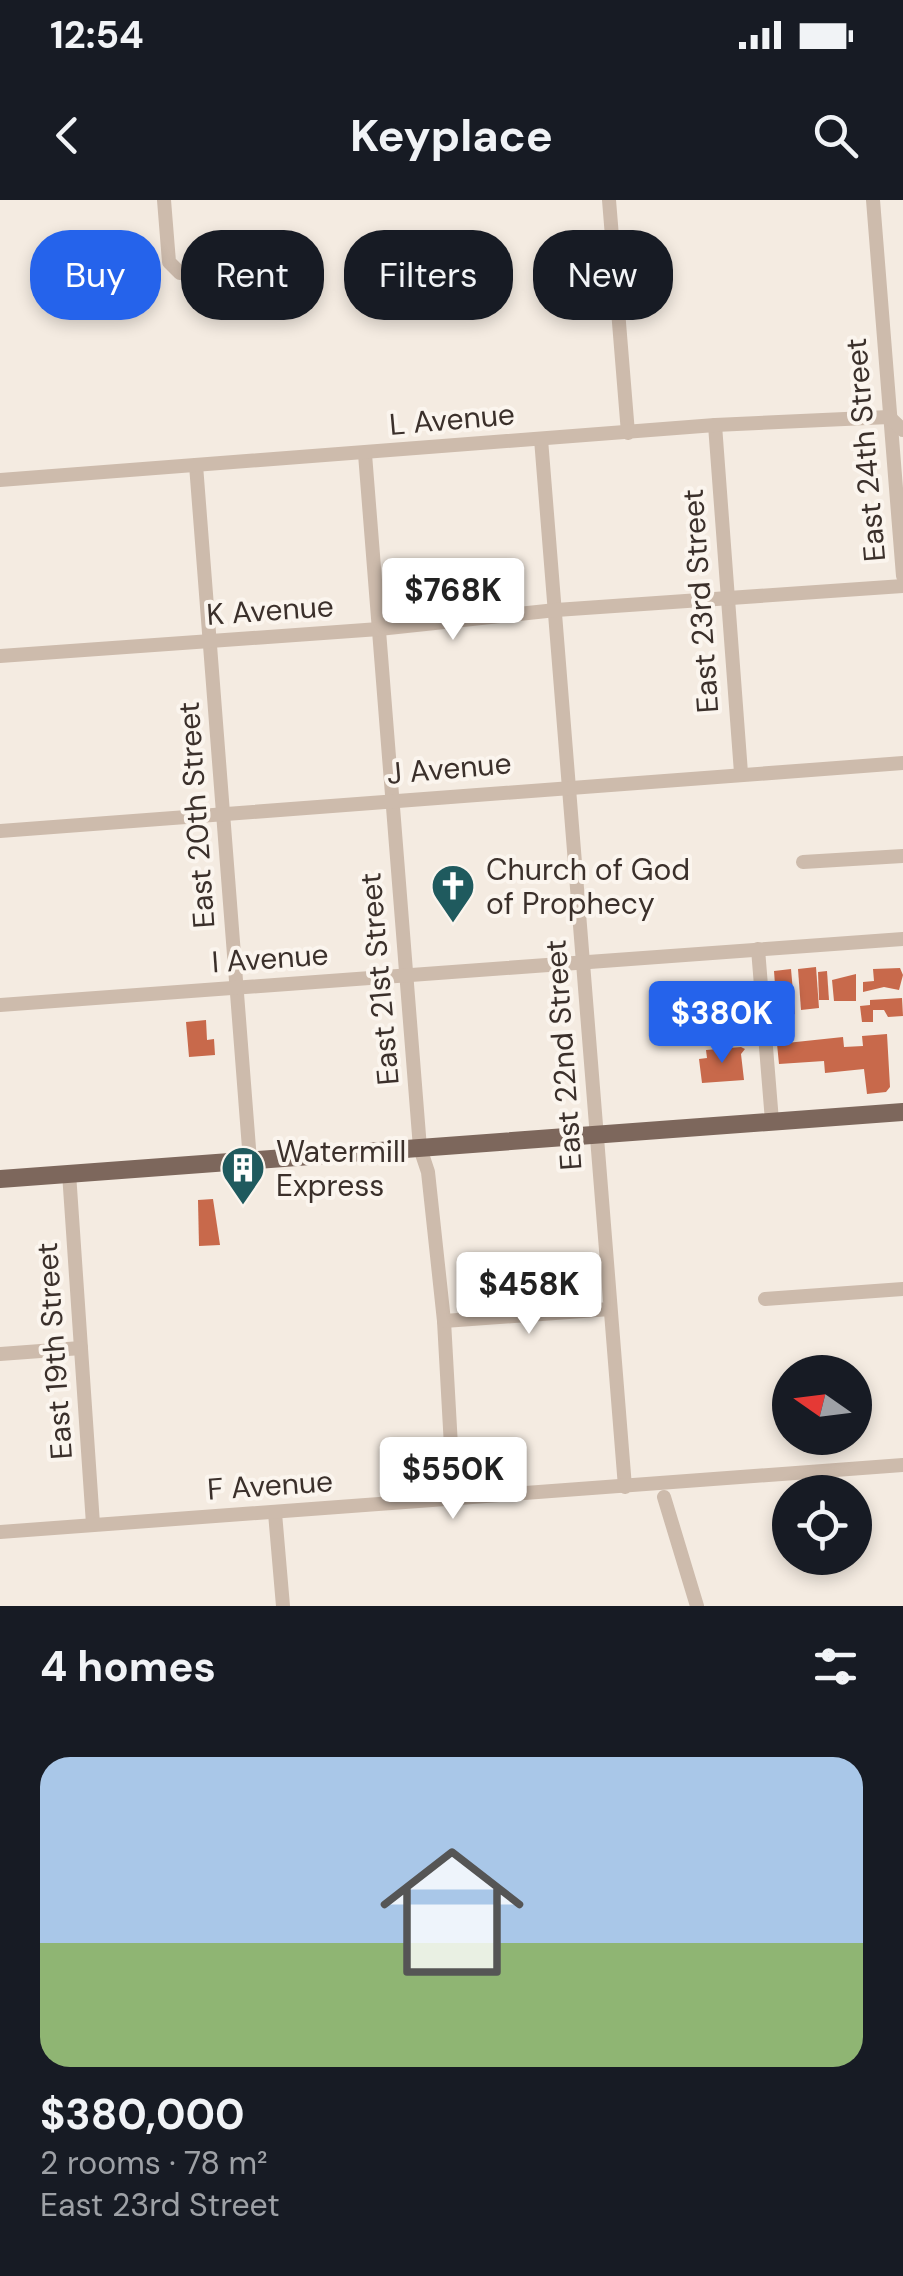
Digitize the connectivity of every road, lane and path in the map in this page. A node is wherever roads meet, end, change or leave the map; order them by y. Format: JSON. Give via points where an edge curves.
{"nodes":[{"id":1,"x":164,"y":200,"type":"edge"},
{"id":2,"x":610,"y":200,"type":"edge"},
{"id":3,"x":873,"y":200,"type":"edge"},
{"id":4,"x":180,"y":273,"type":"dead end"},
{"id":5,"x":889,"y":417,"type":"junction"},
{"id":6,"x":715,"y":424,"type":"junction"},
{"id":7,"x":903,"y":430,"type":"edge"},
{"id":8,"x":628,"y":432,"type":"junction"},
{"id":9,"x":541,"y":440,"type":"junction"},
{"id":10,"x":365,"y":454,"type":"junction"},
{"id":11,"x":196,"y":465,"type":"junction"},
{"id":12,"x":0,"y":480,"type":"edge"},
{"id":13,"x":902,"y":549,"type":"edge"},
{"id":14,"x":903,"y":576,"type":"edge"},
{"id":15,"x":903,"y":586,"type":"edge"},
{"id":16,"x":728,"y":600,"type":"junction"},
{"id":17,"x":556,"y":610,"type":"junction"},
{"id":18,"x":379,"y":630,"type":"junction"},
{"id":19,"x":210,"y":642,"type":"junction"},
{"id":20,"x":0,"y":656,"type":"edge"},
{"id":21,"x":903,"y":763,"type":"edge"},
{"id":22,"x":741,"y":772,"type":"junction"},
{"id":23,"x":569,"y":786,"type":"junction"},
{"id":24,"x":393,"y":801,"type":"junction"},
{"id":25,"x":223,"y":814,"type":"junction"},
{"id":26,"x":0,"y":831,"type":"edge"},
{"id":27,"x":903,"y":856,"type":"edge"},
{"id":28,"x":803,"y":862,"type":"dead end"},
{"id":29,"x":903,"y":938,"type":"edge"},
{"id":30,"x":758,"y":949,"type":"junction"},
{"id":31,"x":585,"y":960,"type":"junction"},
{"id":32,"x":407,"y":976,"type":"junction"},
{"id":33,"x":236,"y":988,"type":"junction"},
{"id":34,"x":0,"y":1005,"type":"edge"},
{"id":35,"x":903,"y":1112,"type":"edge"},
{"id":36,"x":772,"y":1121,"type":"junction"},
{"id":37,"x":596,"y":1136,"type":"junction"},
{"id":38,"x":420,"y":1148,"type":"junction"},
{"id":39,"x":250,"y":1161,"type":"junction"},
{"id":40,"x":69,"y":1174,"type":"junction"},
{"id":41,"x":0,"y":1180,"type":"edge"},
{"id":42,"x":903,"y":1289,"type":"edge"},
{"id":43,"x":765,"y":1299,"type":"dead end"},
{"id":44,"x":610,"y":1308,"type":"junction"},
{"id":45,"x":444,"y":1321,"type":"junction"},
{"id":46,"x":81,"y":1348,"type":"junction"},
{"id":47,"x":0,"y":1354,"type":"edge"},
{"id":48,"x":903,"y":1465,"type":"edge"},
{"id":49,"x":625,"y":1487,"type":"junction"},
{"id":50,"x":664,"y":1497,"type":"dead end"},
{"id":51,"x":454,"y":1500,"type":"junction"},
{"id":52,"x":274,"y":1513,"type":"junction"},
{"id":53,"x":93,"y":1524,"type":"junction"},
{"id":54,"x":0,"y":1532,"type":"edge"},
{"id":55,"x":283,"y":1606,"type":"edge"},
{"id":56,"x":697,"y":1606,"type":"edge"}],
"edges":[{"from":1,"to":4,"type":"street","via":[[169,262]]},
{"from":2,"to":8,"type":"street"},
{"from":3,"to":5,"type":"street","name":"East 24th Street"},
{"from":5,"to":6,"type":"street","name":"L Avenue"},
{"from":5,"to":7,"type":"street"},
{"from":5,"to":13,"type":"street","name":"East 24th Street"},
{"from":6,"to":8,"type":"street","name":"L Avenue"},
{"from":6,"to":16,"type":"street","name":"East 23rd Street"},
{"from":8,"to":9,"type":"street","name":"L Avenue"},
{"from":9,"to":10,"type":"street","name":"L Avenue"},
{"from":9,"to":17,"type":"street","name":"East 22nd Street"},
{"from":10,"to":11,"type":"street","name":"L Avenue"},
{"from":10,"to":18,"type":"street","name":"East 21st Street"},
{"from":11,"to":12,"type":"street","name":"L Avenue"},
{"from":11,"to":19,"type":"street","name":"East 20th Street"},
{"from":13,"to":14,"type":"street","name":"East 24th Street"},
{"from":15,"to":16,"type":"street","name":"K Avenue"},
{"from":16,"to":17,"type":"street","name":"K Avenue"},
{"from":16,"to":22,"type":"street","name":"East 23rd Street"},
{"from":17,"to":18,"type":"street","name":"K Avenue"},
{"from":17,"to":23,"type":"street","name":"East 22nd Street"},
{"from":18,"to":19,"type":"street","name":"K Avenue"},
{"from":18,"to":24,"type":"street","name":"East 21st Street"},
{"from":19,"to":20,"type":"street","name":"K Avenue"},
{"from":19,"to":25,"type":"street","name":"East 20th Street"},
{"from":21,"to":22,"type":"street","name":"J Avenue"},
{"from":22,"to":23,"type":"street","name":"J Avenue"},
{"from":23,"to":24,"type":"street","name":"J Avenue"},
{"from":23,"to":31,"type":"street","name":"East 22nd Street"},
{"from":24,"to":25,"type":"street","name":"J Avenue"},
{"from":24,"to":32,"type":"street","name":"East 21st Street"},
{"from":25,"to":26,"type":"street","name":"J Avenue"},
{"from":25,"to":33,"type":"street","name":"East 20th Street"},
{"from":27,"to":28,"type":"street"},
{"from":29,"to":30,"type":"street","name":"I Avenue"},
{"from":30,"to":31,"type":"street","name":"I Avenue"},
{"from":30,"to":36,"type":"street"},
{"from":31,"to":32,"type":"street","name":"I Avenue"},
{"from":31,"to":37,"type":"street","name":"East 22nd Street"},
{"from":32,"to":33,"type":"street","name":"I Avenue"},
{"from":32,"to":38,"type":"street","name":"East 21st Street"},
{"from":33,"to":34,"type":"street","name":"I Avenue"},
{"from":33,"to":39,"type":"street","name":"East 20th Street"},
{"from":35,"to":36,"type":"main road"},
{"from":36,"to":37,"type":"main road"},
{"from":37,"to":38,"type":"main road"},
{"from":37,"to":44,"type":"street","name":"East 22nd Street"},
{"from":38,"to":39,"type":"main road"},
{"from":38,"to":45,"type":"street","name":"East 21st Street"},
{"from":39,"to":40,"type":"main road"},
{"from":40,"to":41,"type":"main road"},
{"from":40,"to":46,"type":"street","name":"East 19th Street"},
{"from":42,"to":43,"type":"street"},
{"from":44,"to":45,"type":"street"},
{"from":44,"to":49,"type":"street","name":"East 22nd Street"},
{"from":45,"to":51,"type":"street","name":"East 21st Street"},
{"from":46,"to":47,"type":"street"},
{"from":46,"to":53,"type":"street","name":"East 19th Street"},
{"from":48,"to":49,"type":"street","name":"F Avenue"},
{"from":49,"to":51,"type":"street","name":"F Avenue"},
{"from":50,"to":56,"type":"street"},
{"from":51,"to":52,"type":"street","name":"F Avenue"},
{"from":52,"to":53,"type":"street","name":"F Avenue"},
{"from":52,"to":55,"type":"street"},
{"from":53,"to":54,"type":"street","name":"F Avenue"}]}
